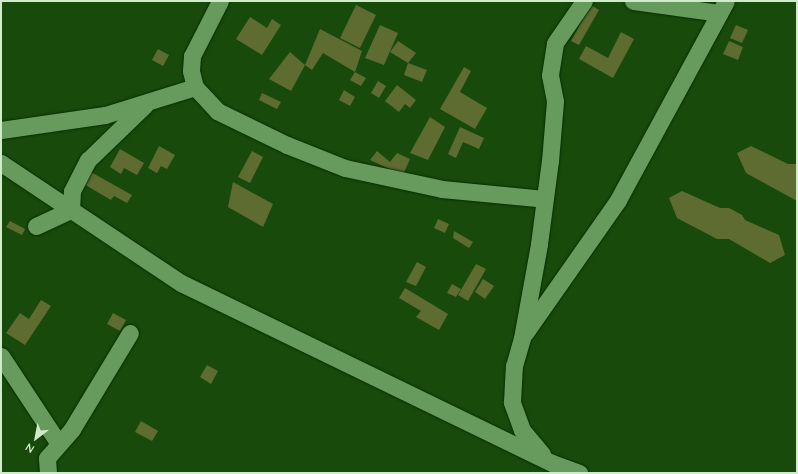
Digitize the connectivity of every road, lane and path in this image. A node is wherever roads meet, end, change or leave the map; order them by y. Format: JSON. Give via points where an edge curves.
{"nodes":[{"id":1,"x":220,"y":1,"type":"edge"},
{"id":2,"x":584,"y":1,"type":"edge"},
{"id":3,"x":633,"y":1,"type":"edge"},
{"id":4,"x":722,"y":7,"type":"edge"},
{"id":5,"x":195,"y":87,"type":"junction"},
{"id":6,"x":150,"y":101,"type":"junction"},
{"id":7,"x":1,"y":130,"type":"edge"},
{"id":8,"x":1,"y":162,"type":"edge"},
{"id":9,"x":544,"y":199,"type":"junction"},
{"id":10,"x":71,"y":210,"type":"junction"},
{"id":11,"x":36,"y":226,"type":"dead end"},
{"id":12,"x":130,"y":333,"type":"dead end"},
{"id":13,"x":522,"y":338,"type":"junction"},
{"id":14,"x":1,"y":356,"type":"edge"},
{"id":15,"x":59,"y":444,"type":"junction"},
{"id":16,"x":552,"y":463,"type":"junction"},
{"id":17,"x":48,"y":473,"type":"edge"},
{"id":18,"x":580,"y":473,"type":"edge"}],
"edges":[{"from":1,"to":5,"type":"street","via":[[192,56],[191,71]]},
{"from":2,"to":9,"type":"street","via":[[555,43],[550,75],[555,101]]},
{"from":3,"to":4,"type":"street"},
{"from":4,"to":13,"type":"street","via":[[618,200]]},
{"from":5,"to":6,"type":"street"},
{"from":5,"to":9,"type":"street","via":[[217,111],[287,145],[345,168],[442,189]]},
{"from":6,"to":7,"type":"street","via":[[105,115]]},
{"from":6,"to":10,"type":"street","via":[[88,160],[72,191]]},
{"from":8,"to":10,"type":"street"},
{"from":9,"to":13,"type":"street"},
{"from":10,"to":11,"type":"street"},
{"from":10,"to":16,"type":"street","via":[[181,283]]},
{"from":12,"to":15,"type":"street","via":[[72,429]]},
{"from":13,"to":16,"type":"street","via":[[514,366],[512,402],[522,430],[532,446]]},
{"from":14,"to":15,"type":"street"},
{"from":15,"to":17,"type":"street","via":[[47,458]]},
{"from":16,"to":18,"type":"street"}]}
